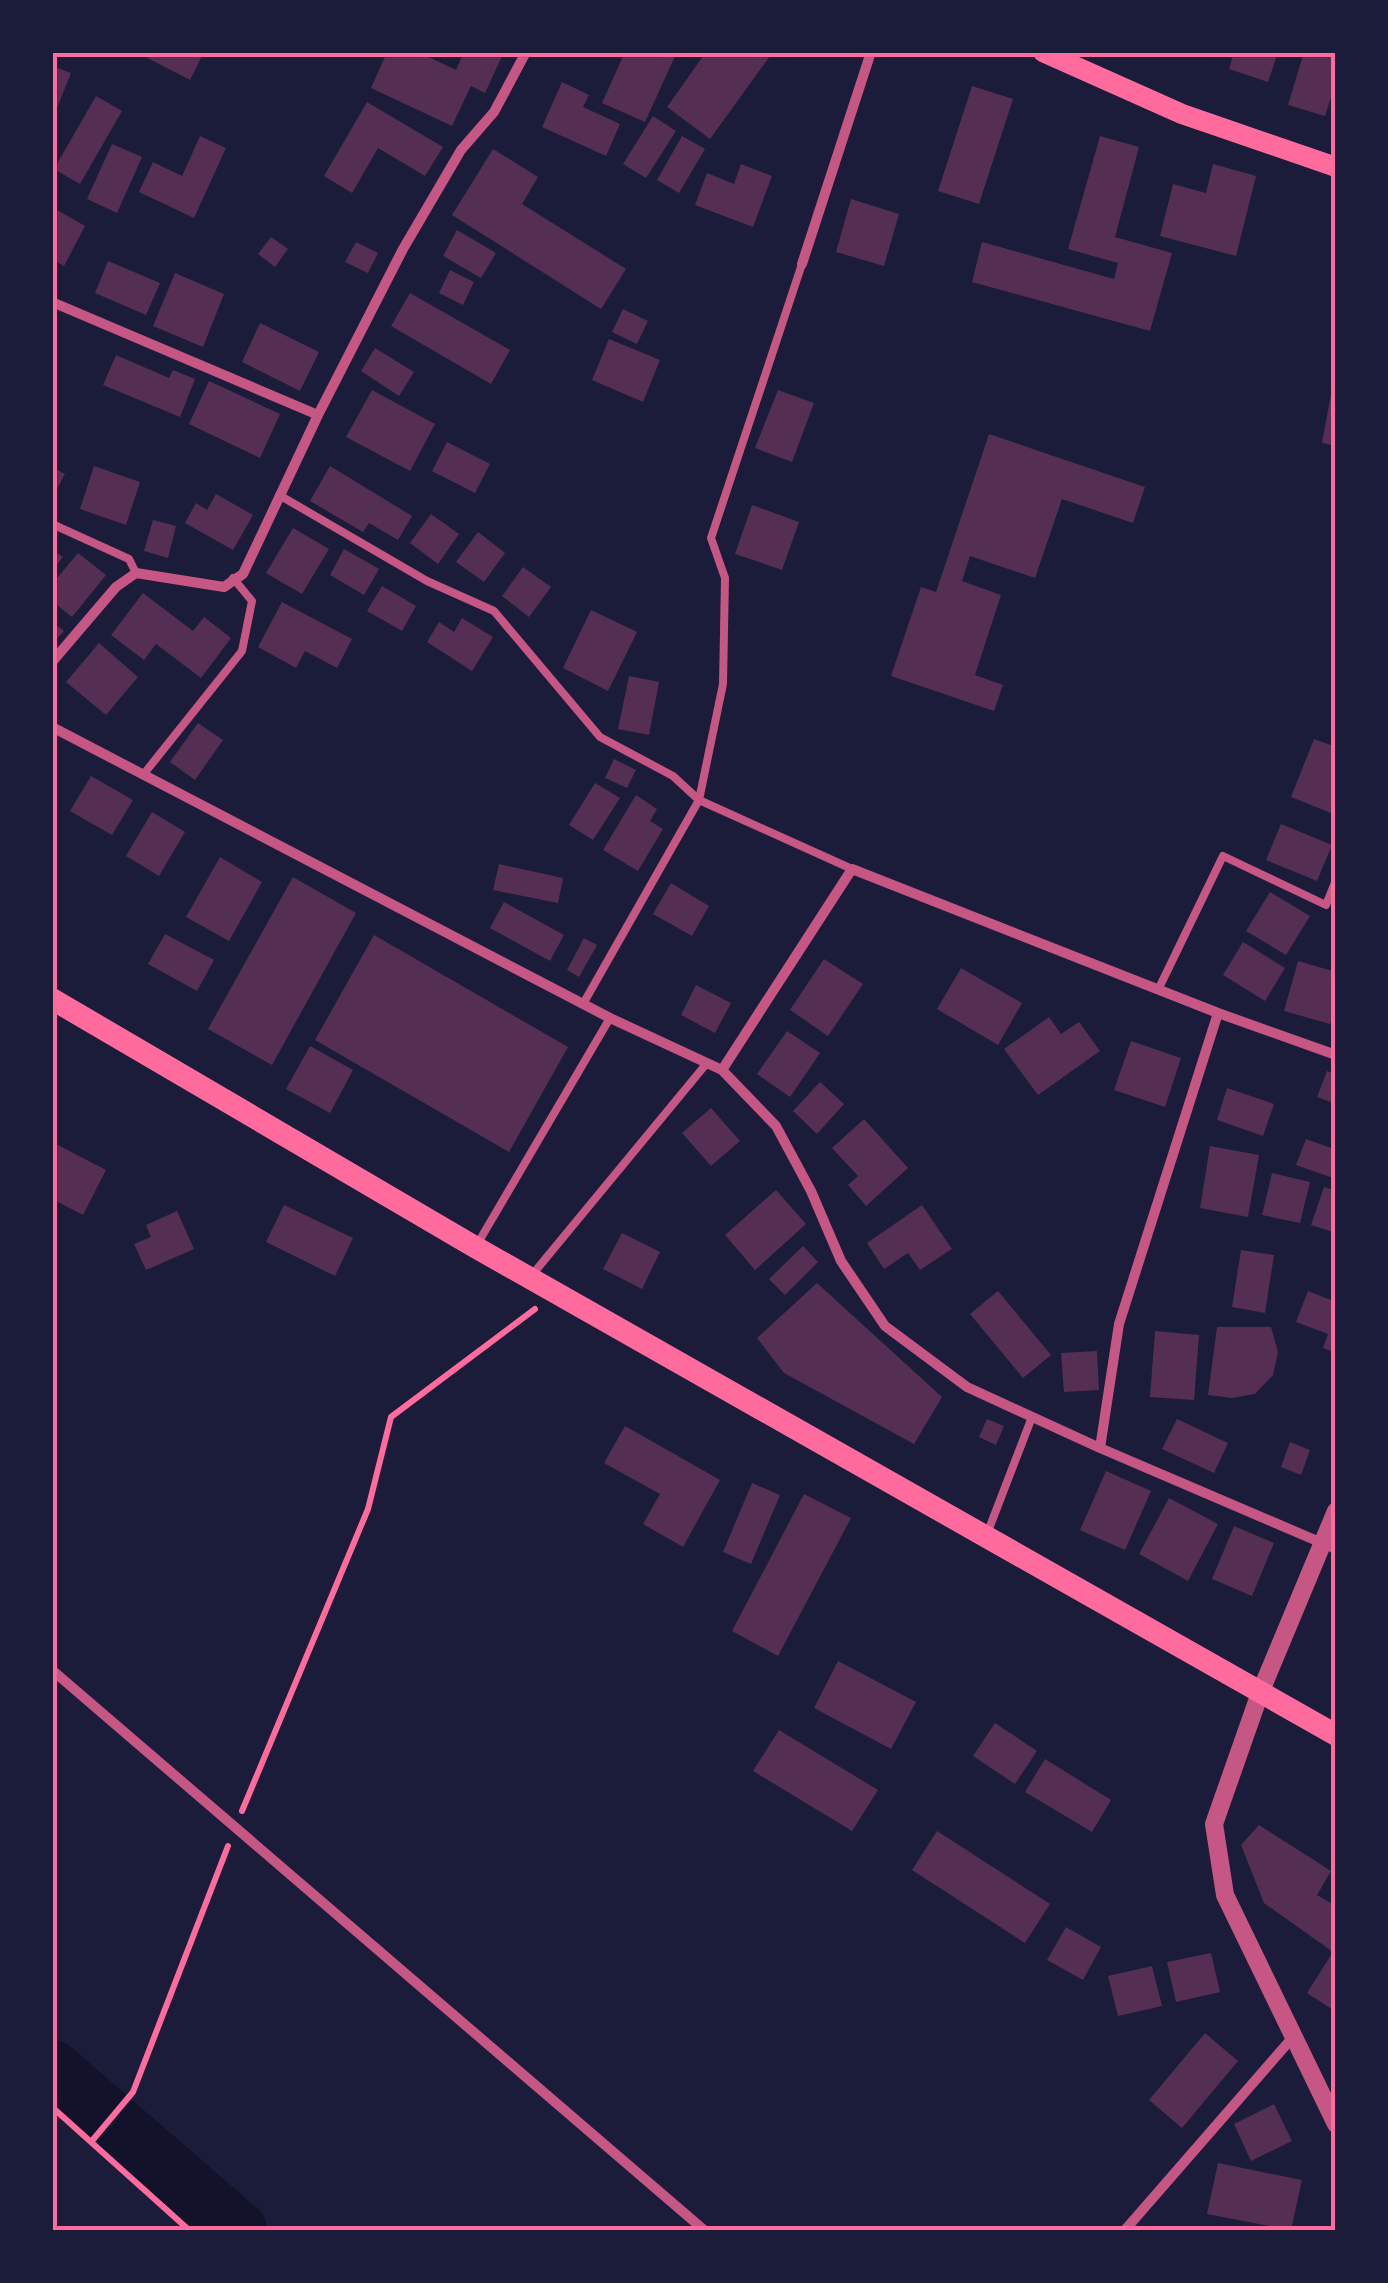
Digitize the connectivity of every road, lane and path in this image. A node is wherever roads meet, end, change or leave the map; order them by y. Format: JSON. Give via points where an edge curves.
{"nodes":[{"id":1,"x":526,"y":52,"type":"edge"},
{"id":2,"x":870,"y":52,"type":"edge"},
{"id":3,"x":1043,"y":52,"type":"edge"},
{"id":4,"x":1335,"y":165,"type":"edge"},
{"id":5,"x":802,"y":264,"type":"joint"},
{"id":6,"x":52,"y":302,"type":"edge"},
{"id":7,"x":318,"y":415,"type":"junction"},
{"id":8,"x":279,"y":495,"type":"junction"},
{"id":9,"x":52,"y":524,"type":"edge"},
{"id":10,"x":136,"y":573,"type":"junction"},
{"id":11,"x":234,"y":578,"type":"junction"},
{"id":12,"x":52,"y":662,"type":"edge"},
{"id":13,"x":52,"y":727,"type":"edge"},
{"id":14,"x":143,"y":776,"type":"junction"},
{"id":15,"x":698,"y":800,"type":"junction"},
{"id":16,"x":852,"y":870,"type":"junction"},
{"id":17,"x":1336,"y":880,"type":"edge"},
{"id":18,"x":1159,"y":988,"type":"junction"},
{"id":19,"x":52,"y":999,"type":"edge"},
{"id":20,"x":583,"y":1004,"type":"junction"},
{"id":21,"x":1218,"y":1013,"type":"junction"},
{"id":22,"x":610,"y":1018,"type":"junction"},
{"id":23,"x":1336,"y":1055,"type":"edge"},
{"id":24,"x":707,"y":1063,"type":"junction"},
{"id":25,"x":722,"y":1070,"type":"junction"},
{"id":26,"x":475,"y":1248,"type":"junction"},
{"id":27,"x":530,"y":1277,"type":"junction"},
{"id":28,"x":557,"y":1292,"type":"junction"},
{"id":29,"x":1032,"y":1417,"type":"junction"},
{"id":30,"x":1100,"y":1448,"type":"junction"},
{"id":31,"x":1336,"y":1511,"type":"edge"},
{"id":32,"x":986,"y":1537,"type":"junction"},
{"id":33,"x":1330,"y":1546,"type":"edge"},
{"id":34,"x":52,"y":1670,"type":"edge"},
{"id":35,"x":1260,"y":1693,"type":"junction"},
{"id":36,"x":1336,"y":1735,"type":"edge"},
{"id":37,"x":235,"y":1829,"type":"junction"},
{"id":38,"x":1293,"y":2037,"type":"junction"},
{"id":39,"x":52,"y":2108,"type":"edge"},
{"id":40,"x":1336,"y":2124,"type":"edge"},
{"id":41,"x":91,"y":2142,"type":"junction"},
{"id":42,"x":190,"y":2230,"type":"edge"},
{"id":43,"x":704,"y":2230,"type":"edge"},
{"id":44,"x":1125,"y":2230,"type":"edge"}],
"edges":[{"from":1,"to":7,"type":"street","via":[[402,250]]},
{"from":2,"to":5,"type":"street"},
{"from":3,"to":4,"type":"main road","via":[[1182,114]]},
{"from":5,"to":15,"type":"lane","via":[[711,538],[726,578],[723,684]]},
{"from":6,"to":7,"type":"street"},
{"from":7,"to":8,"type":"street"},
{"from":8,"to":11,"type":"street","via":[[243,574]]},
{"from":8,"to":15,"type":"lane","via":[[427,581],[494,610],[600,737],[673,776]]},
{"from":9,"to":10,"type":"lane","via":[[129,559]]},
{"from":10,"to":11,"type":"street","via":[[224,587]]},
{"from":10,"to":12,"type":"street"},
{"from":11,"to":14,"type":"lane","via":[[252,601],[242,651]]},
{"from":13,"to":14,"type":"street"},
{"from":14,"to":20,"type":"street"},
{"from":15,"to":16,"type":"lane"},
{"from":15,"to":20,"type":"lane"},
{"from":16,"to":18,"type":"street"},
{"from":16,"to":25,"type":"street"},
{"from":17,"to":18,"type":"lane","via":[[1326,906],[1223,856]]},
{"from":18,"to":21,"type":"street"},
{"from":19,"to":26,"type":"highway"},
{"from":20,"to":22,"type":"street"},
{"from":21,"to":23,"type":"street"},
{"from":21,"to":30,"type":"street","via":[[1119,1324]]},
{"from":22,"to":24,"type":"street"},
{"from":22,"to":26,"type":"lane"},
{"from":24,"to":25,"type":"street"},
{"from":24,"to":27,"type":"lane"},
{"from":25,"to":29,"type":"street","via":[[776,1126],[842,1261],[885,1326],[967,1386]]},
{"from":26,"to":27,"type":"highway"},
{"from":27,"to":28,"type":"highway"},
{"from":28,"to":32,"type":"highway"},
{"from":28,"to":37,"type":"path","via":[[390,1417],[368,1509]]},
{"from":29,"to":30,"type":"street"},
{"from":29,"to":32,"type":"lane"},
{"from":30,"to":33,"type":"street"},
{"from":31,"to":33,"type":"street"},
{"from":32,"to":35,"type":"highway"},
{"from":33,"to":35,"type":"street"},
{"from":34,"to":37,"type":"street"},
{"from":35,"to":36,"type":"highway"},
{"from":35,"to":38,"type":"street","via":[[1214,1824],[1225,1895]]},
{"from":37,"to":41,"type":"path","via":[[133,2092]]},
{"from":37,"to":43,"type":"street"},
{"from":38,"to":40,"type":"street"},
{"from":38,"to":44,"type":"street"},
{"from":39,"to":41,"type":"path"},
{"from":41,"to":42,"type":"path"}]}
